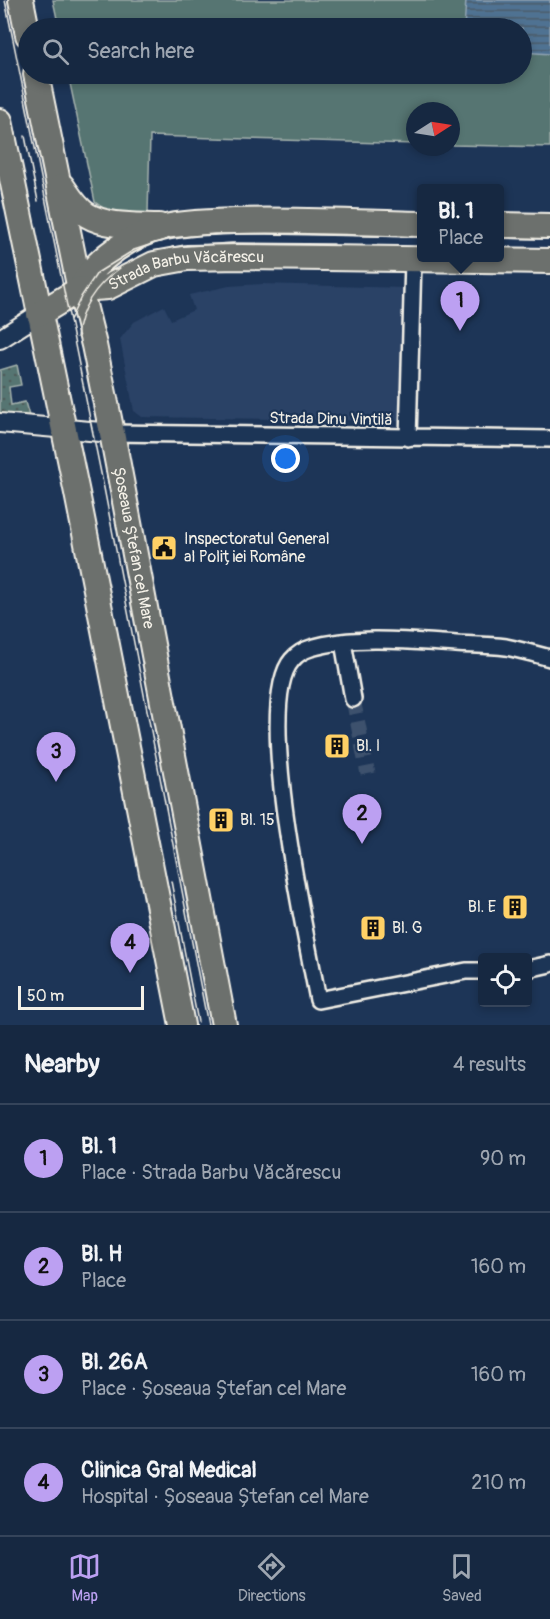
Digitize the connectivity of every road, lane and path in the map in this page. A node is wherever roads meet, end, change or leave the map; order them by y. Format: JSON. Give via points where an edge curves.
{"nodes":[{"id":1,"x":21,"y":0,"type":"edge"},
{"id":2,"x":25,"y":18,"type":"edge"},
{"id":3,"x":38,"y":84,"type":"edge"},
{"id":4,"x":0,"y":121,"type":"edge"},
{"id":5,"x":59,"y":182,"type":"junction"},
{"id":6,"x":417,"y":224,"type":"edge"},
{"id":7,"x":504,"y":225,"type":"edge"},
{"id":8,"x":550,"y":226,"type":"edge"},
{"id":9,"x":165,"y":227,"type":"junction"},
{"id":10,"x":413,"y":260,"type":"junction"},
{"id":11,"x":417,"y":260,"type":"edge"},
{"id":12,"x":504,"y":261,"type":"edge"},
{"id":13,"x":550,"y":261,"type":"edge"},
{"id":14,"x":80,"y":289,"type":"junction"},
{"id":15,"x":39,"y":314,"type":"junction"},
{"id":16,"x":0,"y":339,"type":"edge"},
{"id":17,"x":0,"y":423,"type":"edge"},
{"id":18,"x":63,"y":429,"type":"junction"},
{"id":19,"x":112,"y":434,"type":"junction"},
{"id":20,"x":408,"y":438,"type":"junction"},
{"id":21,"x":550,"y":439,"type":"edge"},
{"id":22,"x":343,"y":642,"type":"junction"},
{"id":23,"x":550,"y":658,"type":"edge"},
{"id":24,"x":352,"y":699,"type":"tunnel mouth"},
{"id":25,"x":550,"y":964,"type":"edge"},
{"id":26,"x":532,"y":968,"type":"edge"},
{"id":27,"x":478,"y":971,"type":"edge"},
{"id":28,"x":182,"y":1025,"type":"edge"},
{"id":29,"x":224,"y":1025,"type":"edge"}],
"edges":[{"from":1,"to":2,"type":"main road"},
{"from":3,"to":5,"type":"main road","name":"Șoseaua Ștefan cel Mare"},
{"from":4,"to":15,"type":"main road"},
{"from":5,"to":9,"type":"main road","via":[[87,215],[110,222]]},
{"from":5,"to":14,"type":"main road","name":"Șoseaua Ștefan cel Mare"},
{"from":6,"to":9,"type":"main road","name":"Strada Barbu Văcărescu","via":[[260,220]]},
{"from":7,"to":8,"type":"main road"},
{"from":9,"to":14,"type":"main road","name":"Strada Barbu Văcărescu","via":[[103,258]]},
{"from":10,"to":11,"type":"main road","name":"Strada Barbu Văcărescu"},
{"from":10,"to":14,"type":"main road","name":"Strada Barbu Văcărescu","via":[[187,258],[154,264],[108,287]]},
{"from":10,"to":20,"type":"street"},
{"from":12,"to":13,"type":"main road","name":"Strada Barbu Văcărescu"},
{"from":14,"to":15,"type":"main road"},
{"from":14,"to":19,"type":"main road","name":"Șoseaua Ștefan cel Mare"},
{"from":15,"to":16,"type":"street"},
{"from":15,"to":18,"type":"main road"},
{"from":17,"to":18,"type":"street"},
{"from":18,"to":19,"type":"street"},
{"from":18,"to":28,"type":"main road"},
{"from":19,"to":20,"type":"street","name":"Strada Dinu Vintilă"},
{"from":19,"to":29,"type":"main road","name":"Șoseaua Ștefan cel Mare"},
{"from":20,"to":21,"type":"street","name":"Strada Dinu Vintilă"},
{"from":22,"to":23,"type":"street","via":[[417,641],[496,647]]},
{"from":22,"to":24,"type":"street"},
{"from":22,"to":27,"type":"street","via":[[309,648],[290,661],[283,679],[278,720],[278,758],[291,852],[318,999]]},
{"from":25,"to":26,"type":"street"}]}
